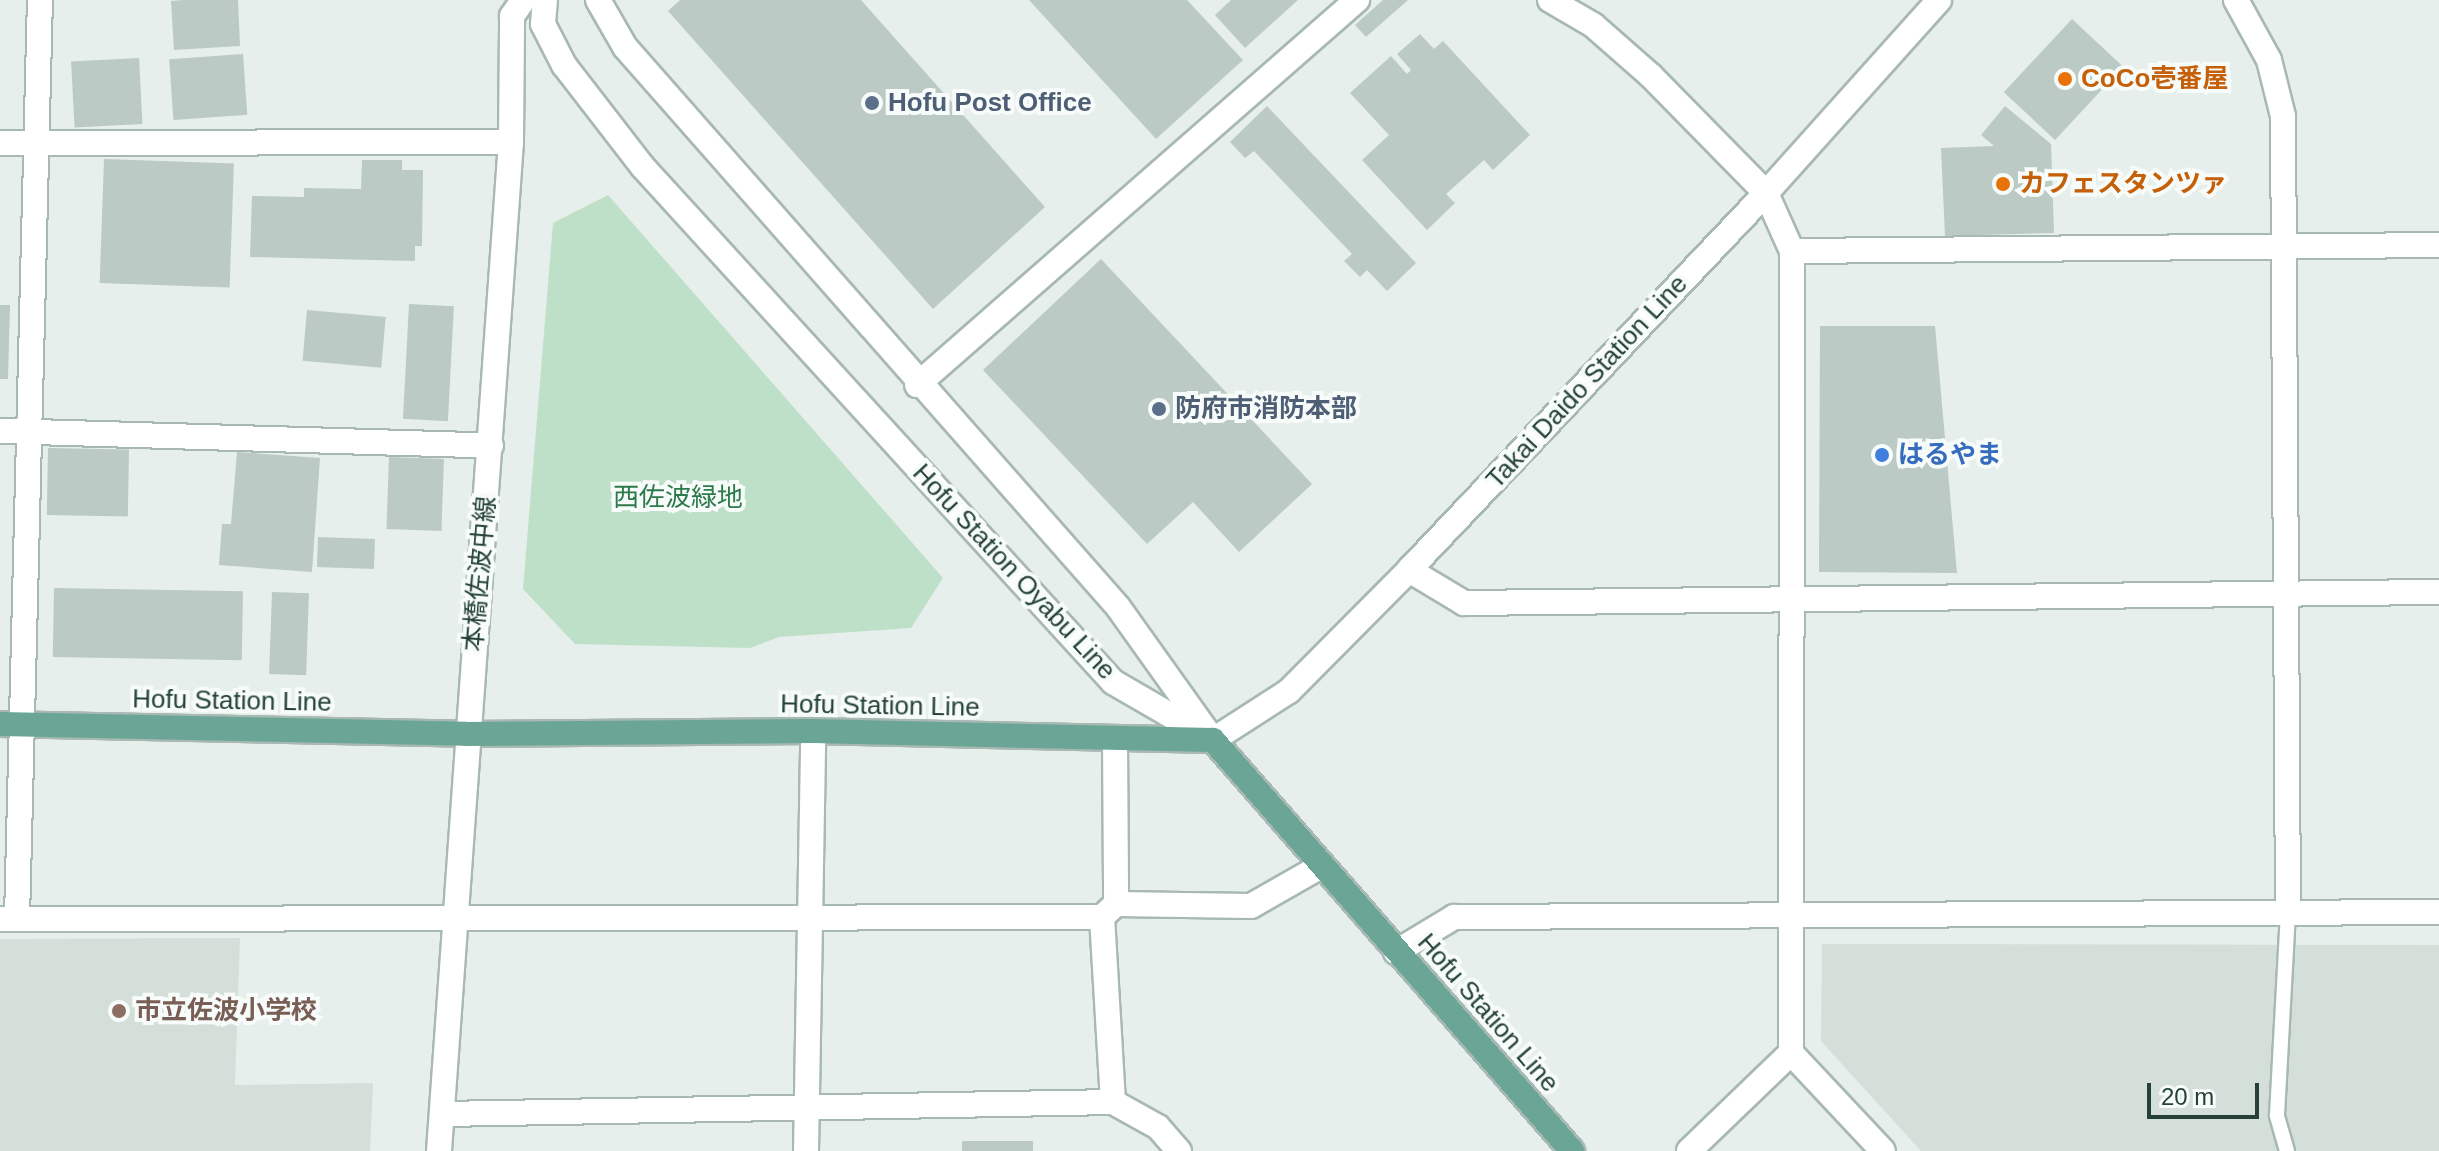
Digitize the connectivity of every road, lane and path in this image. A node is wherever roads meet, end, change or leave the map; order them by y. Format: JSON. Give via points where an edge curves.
{"nodes":[{"id":1,"x":40,"y":0,"type":"edge"},
{"id":2,"x":523,"y":0,"type":"edge"},
{"id":3,"x":545,"y":0,"type":"edge"},
{"id":4,"x":598,"y":0,"type":"edge"},
{"id":5,"x":1357,"y":0,"type":"edge"},
{"id":6,"x":1550,"y":0,"type":"edge"},
{"id":7,"x":1939,"y":0,"type":"edge"},
{"id":8,"x":2236,"y":0,"type":"edge"},
{"id":9,"x":511,"y":142,"type":"junction"},
{"id":10,"x":0,"y":143,"type":"edge"},
{"id":11,"x":38,"y":143,"type":"junction"},
{"id":12,"x":1766,"y":193,"type":"junction"},
{"id":13,"x":2286,"y":245,"type":"junction"},
{"id":14,"x":2439,"y":245,"type":"edge"},
{"id":15,"x":1792,"y":251,"type":"junction"},
{"id":16,"x":917,"y":385,"type":"junction"},
{"id":17,"x":0,"y":431,"type":"edge"},
{"id":18,"x":30,"y":432,"type":"junction"},
{"id":19,"x":491,"y":446,"type":"junction"},
{"id":20,"x":1409,"y":570,"type":"junction"},
{"id":21,"x":2286,"y":591,"type":"junction"},
{"id":22,"x":2439,"y":592,"type":"edge"},
{"id":23,"x":1792,"y":601,"type":"junction"},
{"id":24,"x":11,"y":725,"type":"edge"},
{"id":25,"x":813,"y":731,"type":"junction"},
{"id":26,"x":466,"y":734,"type":"junction"},
{"id":27,"x":1213,"y":740,"type":"junction"},
{"id":28,"x":1115,"y":741,"type":"junction"},
{"id":29,"x":1321,"y":866,"type":"junction"},
{"id":30,"x":1109,"y":910,"type":"junction"},
{"id":31,"x":2288,"y":912,"type":"junction"},
{"id":32,"x":2439,"y":912,"type":"edge"},
{"id":33,"x":457,"y":918,"type":"junction"},
{"id":34,"x":1789,"y":918,"type":"junction"},
{"id":35,"x":9,"y":919,"type":"edge"},
{"id":36,"x":813,"y":921,"type":"junction"},
{"id":37,"x":1396,"y":952,"type":"junction"},
{"id":38,"x":1791,"y":1053,"type":"junction"},
{"id":39,"x":1113,"y":1102,"type":"junction"},
{"id":40,"x":807,"y":1110,"type":"junction"},
{"id":41,"x":442,"y":1114,"type":"junction"},
{"id":42,"x":439,"y":1151,"type":"edge"},
{"id":43,"x":806,"y":1151,"type":"edge"},
{"id":44,"x":1179,"y":1151,"type":"edge"},
{"id":45,"x":1572,"y":1151,"type":"edge"},
{"id":46,"x":1689,"y":1151,"type":"edge"},
{"id":47,"x":1883,"y":1151,"type":"edge"},
{"id":48,"x":2287,"y":1151,"type":"edge"}],
"edges":[{"from":1,"to":11,"type":"street"},
{"from":2,"to":9,"type":"street","name":"本橋佐波中線","via":[[512,16]]},
{"from":3,"to":27,"type":"street","name":"Hofu Station Oyabu Line","via":[[543,24],[564,65],[642,166],[1113,682]]},
{"from":4,"to":16,"type":"street","name":"Hofu Station Oyabu Line","via":[[625,47]]},
{"from":5,"to":16,"type":"street"},
{"from":6,"to":12,"type":"street","via":[[1593,25],[1651,76]]},
{"from":7,"to":12,"type":"street","name":"Takai Daido Station Line"},
{"from":8,"to":13,"type":"street","via":[[2269,60],[2283,116]]},
{"from":9,"to":11,"type":"street"},
{"from":9,"to":19,"type":"street","name":"本橋佐波中線"},
{"from":10,"to":11,"type":"street"},
{"from":11,"to":18,"type":"street"},
{"from":12,"to":15,"type":"street"},
{"from":12,"to":20,"type":"street","name":"Takai Daido Station Line"},
{"from":13,"to":14,"type":"street"},
{"from":13,"to":15,"type":"street"},
{"from":13,"to":21,"type":"street"},
{"from":15,"to":23,"type":"street"},
{"from":16,"to":27,"type":"street","name":"Hofu Station Oyabu Line","via":[[1118,607]]},
{"from":17,"to":18,"type":"street"},
{"from":18,"to":19,"type":"street"},
{"from":18,"to":24,"type":"street"},
{"from":19,"to":26,"type":"street","name":"本橋佐波中線"},
{"from":20,"to":23,"type":"street","via":[[1464,603]]},
{"from":20,"to":27,"type":"street","name":"Takai Daido Station Line","via":[[1289,691]]},
{"from":21,"to":22,"type":"street"},
{"from":21,"to":23,"type":"street"},
{"from":21,"to":31,"type":"street"},
{"from":23,"to":34,"type":"street"},
{"from":24,"to":26,"type":"main road","name":"Hofu Station Line"},
{"from":24,"to":35,"type":"street"},
{"from":25,"to":26,"type":"main road","name":"Hofu Station Line"},
{"from":25,"to":28,"type":"main road","name":"Hofu Station Line"},
{"from":25,"to":36,"type":"street"},
{"from":26,"to":33,"type":"street","name":"本橋佐波中線"},
{"from":27,"to":28,"type":"main road","name":"Hofu Station Line"},
{"from":27,"to":29,"type":"main road","name":"Hofu Station Line"},
{"from":28,"to":30,"type":"street"},
{"from":29,"to":30,"type":"street","via":[[1251,906]]},
{"from":29,"to":37,"type":"main road","name":"Hofu Station Line"},
{"from":30,"to":36,"type":"street"},
{"from":30,"to":39,"type":"street"},
{"from":31,"to":32,"type":"street"},
{"from":31,"to":34,"type":"street"},
{"from":31,"to":48,"type":"lane","via":[[2277,1115]]},
{"from":33,"to":35,"type":"street"},
{"from":33,"to":36,"type":"street"},
{"from":33,"to":41,"type":"street","name":"本橋佐波中線"},
{"from":34,"to":37,"type":"street","via":[[1454,917]]},
{"from":34,"to":38,"type":"street"},
{"from":36,"to":40,"type":"street"},
{"from":37,"to":45,"type":"main road","name":"Hofu Station Line"},
{"from":38,"to":46,"type":"street"},
{"from":38,"to":47,"type":"street"},
{"from":39,"to":40,"type":"street"},
{"from":39,"to":44,"type":"street","via":[[1158,1127]]},
{"from":40,"to":41,"type":"street"},
{"from":40,"to":43,"type":"street"},
{"from":41,"to":42,"type":"street","name":"本橋佐波中線"}]}
